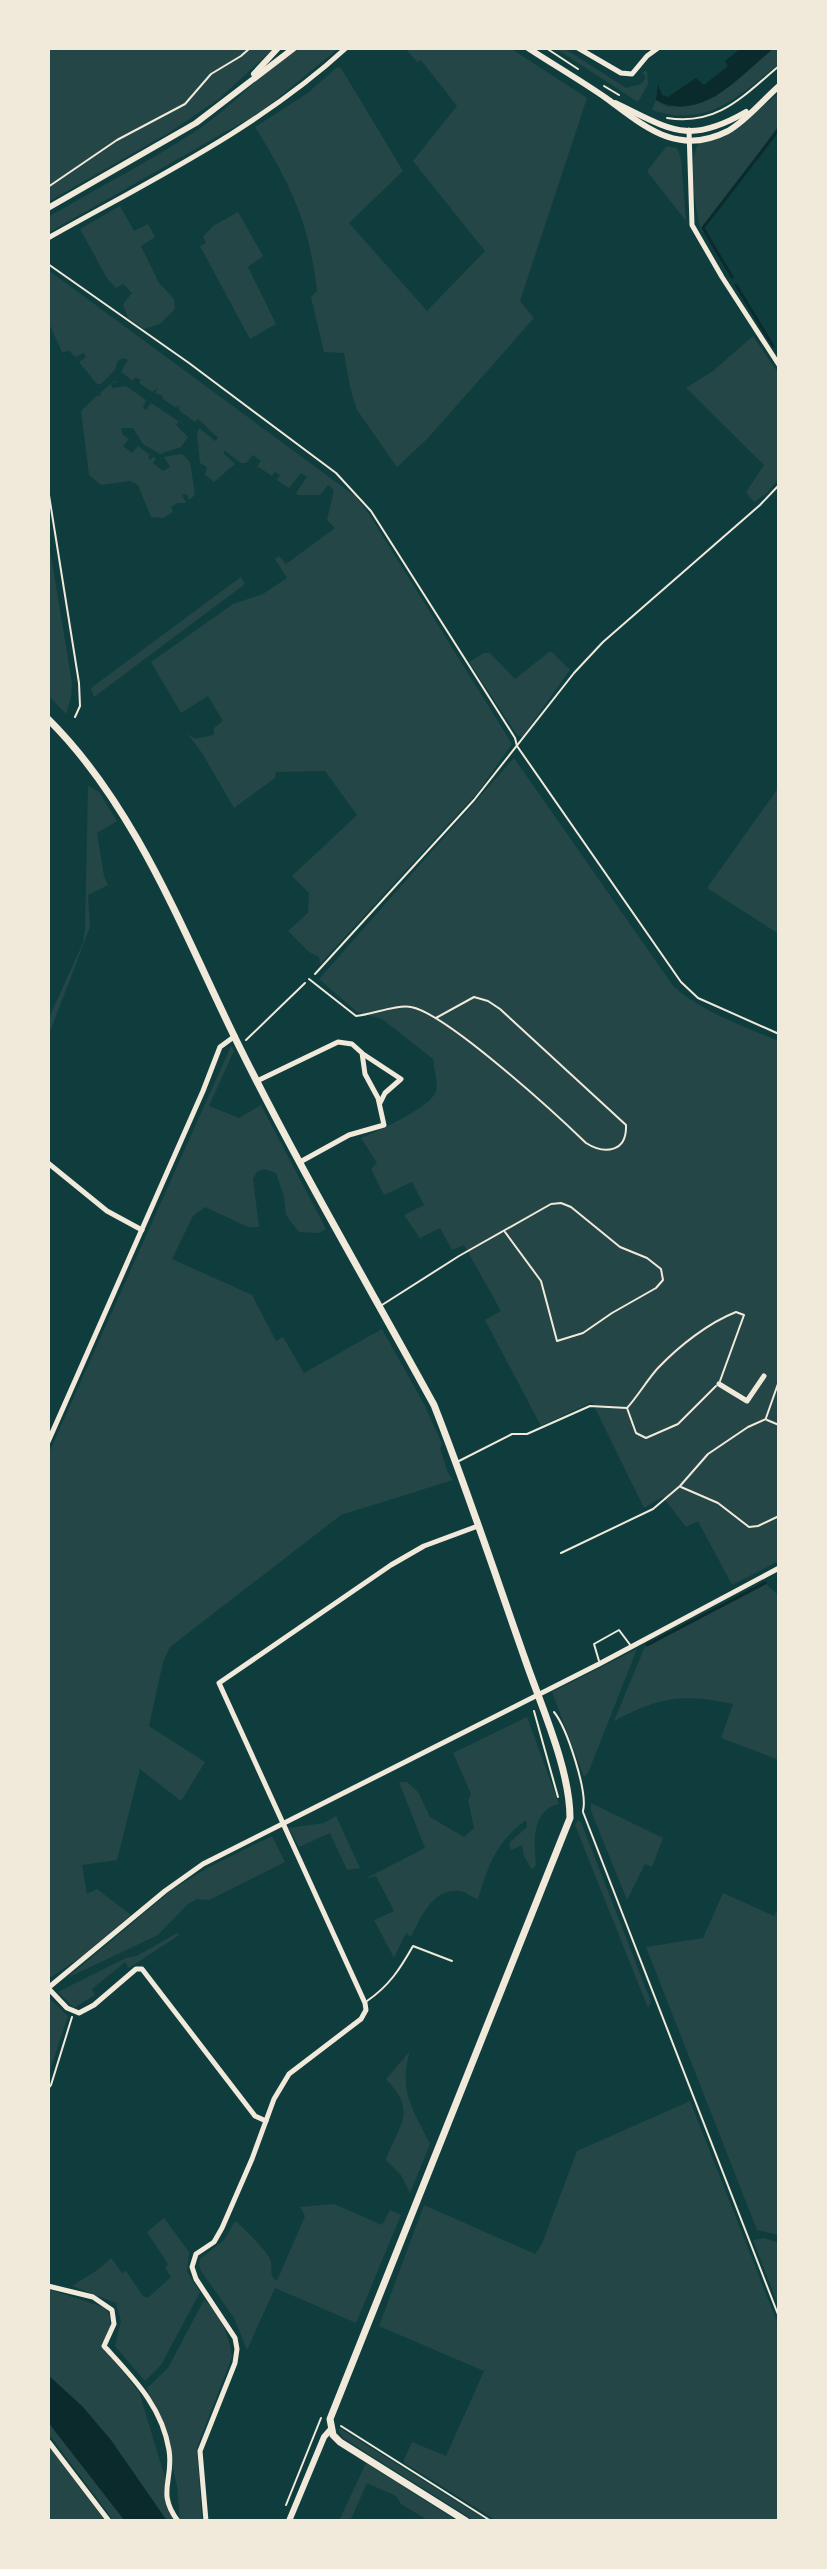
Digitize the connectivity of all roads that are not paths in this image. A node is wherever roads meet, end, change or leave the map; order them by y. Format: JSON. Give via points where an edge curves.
{"nodes":[{"id":1,"x":278,"y":48,"type":"edge"},
{"id":2,"x":294,"y":48,"type":"edge"},
{"id":3,"x":346,"y":48,"type":"edge"},
{"id":4,"x":528,"y":48,"type":"edge"},
{"id":5,"x":578,"y":48,"type":"edge"},
{"id":6,"x":658,"y":48,"type":"edge"},
{"id":7,"x":246,"y":83,"type":"junction"},
{"id":8,"x":779,"y":86,"type":"edge"},
{"id":9,"x":606,"y":98,"type":"junction"},
{"id":10,"x":753,"y":108,"type":"junction"},
{"id":11,"x":689,"y":130,"type":"junction"},
{"id":12,"x":689,"y":140,"type":"junction"},
{"id":13,"x":48,"y":208,"type":"edge"},
{"id":14,"x":48,"y":238,"type":"edge"},
{"id":15,"x":779,"y":365,"type":"edge"},
{"id":16,"x":48,"y":719,"type":"edge"},
{"id":17,"x":309,"y":979,"type":"road end"},
{"id":18,"x":436,"y":1018,"type":"junction"},
{"id":19,"x":235,"y":1036,"type":"junction"},
{"id":20,"x":362,"y":1053,"type":"junction"},
{"id":21,"x":257,"y":1081,"type":"junction"},
{"id":22,"x":380,"y":1104,"type":"junction"},
{"id":23,"x":300,"y":1162,"type":"junction"},
{"id":24,"x":48,"y":1163,"type":"edge"},
{"id":25,"x":142,"y":1230,"type":"junction"},
{"id":26,"x":505,"y":1232,"type":"junction"},
{"id":27,"x":380,"y":1306,"type":"junction"},
{"id":28,"x":764,"y":1376,"type":"dead end"},
{"id":29,"x":779,"y":1381,"type":"edge"},
{"id":30,"x":719,"y":1384,"type":"junction"},
{"id":31,"x":627,"y":1408,"type":"junction"},
{"id":32,"x":766,"y":1419,"type":"junction"},
{"id":33,"x":779,"y":1425,"type":"edge"},
{"id":34,"x":48,"y":1442,"type":"edge"},
{"id":35,"x":456,"y":1462,"type":"junction"},
{"id":36,"x":680,"y":1486,"type":"junction"},
{"id":37,"x":779,"y":1516,"type":"edge"},
{"id":38,"x":478,"y":1526,"type":"junction"},
{"id":39,"x":561,"y":1553,"type":"dead end"},
{"id":40,"x":779,"y":1568,"type":"edge"},
{"id":41,"x":631,"y":1647,"type":"junction"},
{"id":42,"x":599,"y":1664,"type":"junction"},
{"id":43,"x":537,"y":1694,"type":"junction"},
{"id":44,"x":282,"y":1822,"type":"junction"},
{"id":45,"x":452,"y":1961,"type":"dead end"},
{"id":46,"x":48,"y":1988,"type":"edge"},
{"id":47,"x":365,"y":2003,"type":"junction"},
{"id":48,"x":266,"y":2121,"type":"junction"},
{"id":49,"x":48,"y":2286,"type":"edge"},
{"id":50,"x":331,"y":2429,"type":"junction"},
{"id":51,"x":48,"y":2441,"type":"edge"},
{"id":52,"x":109,"y":2521,"type":"edge"},
{"id":53,"x":178,"y":2521,"type":"edge"},
{"id":54,"x":206,"y":2521,"type":"edge"},
{"id":55,"x":289,"y":2521,"type":"edge"},
{"id":56,"x":466,"y":2521,"type":"edge"}],
"edges":[{"from":1,"to":7,"type":"street"},
{"from":2,"to":7,"type":"street"},
{"from":3,"to":14,"type":"street","via":[[261,116]]},
{"from":4,"to":9,"type":"street"},
{"from":5,"to":6,"type":"street","via":[[632,74]]},
{"from":7,"to":13,"type":"street","via":[[196,123]]},
{"from":8,"to":10,"type":"street"},
{"from":9,"to":11,"type":"street","via":[[662,126]]},
{"from":9,"to":12,"type":"street","via":[[648,130]]},
{"from":10,"to":11,"type":"street","via":[[718,126]]},
{"from":10,"to":12,"type":"street","via":[[728,130]]},
{"from":11,"to":12,"type":"street"},
{"from":12,"to":15,"type":"street","via":[[692,225]]},
{"from":16,"to":19,"type":"main road","via":[[92,768],[126,822]]},
{"from":17,"to":18,"type":"lane","via":[[356,1016],[410,1006]]},
{"from":18,"to":18,"type":"lane","via":[[597,1150],[618,1146],[627,1133],[626,1125],[488,1001],[474,997]]},
{"from":19,"to":21,"type":"main road"},
{"from":19,"to":25,"type":"street","via":[[220,1047]]},
{"from":20,"to":21,"type":"street","via":[[352,1044],[338,1042]]},
{"from":20,"to":22,"type":"street","via":[[365,1074]]},
{"from":20,"to":22,"type":"street","via":[[401,1079]]},
{"from":21,"to":23,"type":"main road"},
{"from":22,"to":23,"type":"street","via":[[384,1125],[349,1135]]},
{"from":23,"to":27,"type":"main road"},
{"from":24,"to":25,"type":"street","via":[[107,1211]]},
{"from":25,"to":34,"type":"street"},
{"from":26,"to":26,"type":"lane","via":[[541,1281],[557,1341],[583,1333],[663,1280],[661,1269],[647,1258],[620,1247],[561,1203]]},
{"from":26,"to":27,"type":"lane"},
{"from":27,"to":35,"type":"main road","via":[[434,1405]]},
{"from":28,"to":30,"type":"street","via":[[747,1401]]},
{"from":29,"to":32,"type":"lane"},
{"from":30,"to":31,"type":"lane","via":[[678,1424],[646,1438],[636,1433]]},
{"from":30,"to":31,"type":"lane","via":[[744,1315],[736,1312],[679,1348]]},
{"from":31,"to":35,"type":"lane","via":[[590,1406],[527,1434],[512,1434]]},
{"from":32,"to":33,"type":"lane"},
{"from":32,"to":36,"type":"lane","via":[[708,1454]]},
{"from":35,"to":38,"type":"main road"},
{"from":36,"to":37,"type":"lane","via":[[718,1503],[749,1527]]},
{"from":36,"to":39,"type":"lane","via":[[653,1509]]},
{"from":38,"to":43,"type":"main road"},
{"from":38,"to":44,"type":"street","via":[[391,1565],[219,1683]]},
{"from":40,"to":41,"type":"street"},
{"from":41,"to":42,"type":"street"},
{"from":41,"to":42,"type":"lane","via":[[619,1630],[594,1644]]},
{"from":42,"to":43,"type":"street"},
{"from":43,"to":44,"type":"street"},
{"from":43,"to":50,"type":"main road","via":[[570,1795],[570,1818],[330,2419]]},
{"from":44,"to":46,"type":"street","via":[[203,1864]]},
{"from":44,"to":47,"type":"street"},
{"from":45,"to":47,"type":"lane","via":[[413,1946],[398,1974]]},
{"from":46,"to":48,"type":"street","via":[[67,2008],[85,2012],[142,1969],[255,2116]]},
{"from":47,"to":48,"type":"street","via":[[361,2019],[289,2074]]},
{"from":48,"to":54,"type":"street","via":[[222,2228],[214,2242],[196,2254],[192,2267],[237,2349],[200,2451]]},
{"from":49,"to":53,"type":"street","via":[[93,2297],[112,2310],[114,2324],[104,2346],[143,2389],[161,2420],[169,2450],[166,2500]]},
{"from":50,"to":55,"type":"street"},
{"from":50,"to":56,"type":"main road","via":[[340,2442]]},
{"from":51,"to":52,"type":"street"}]}
